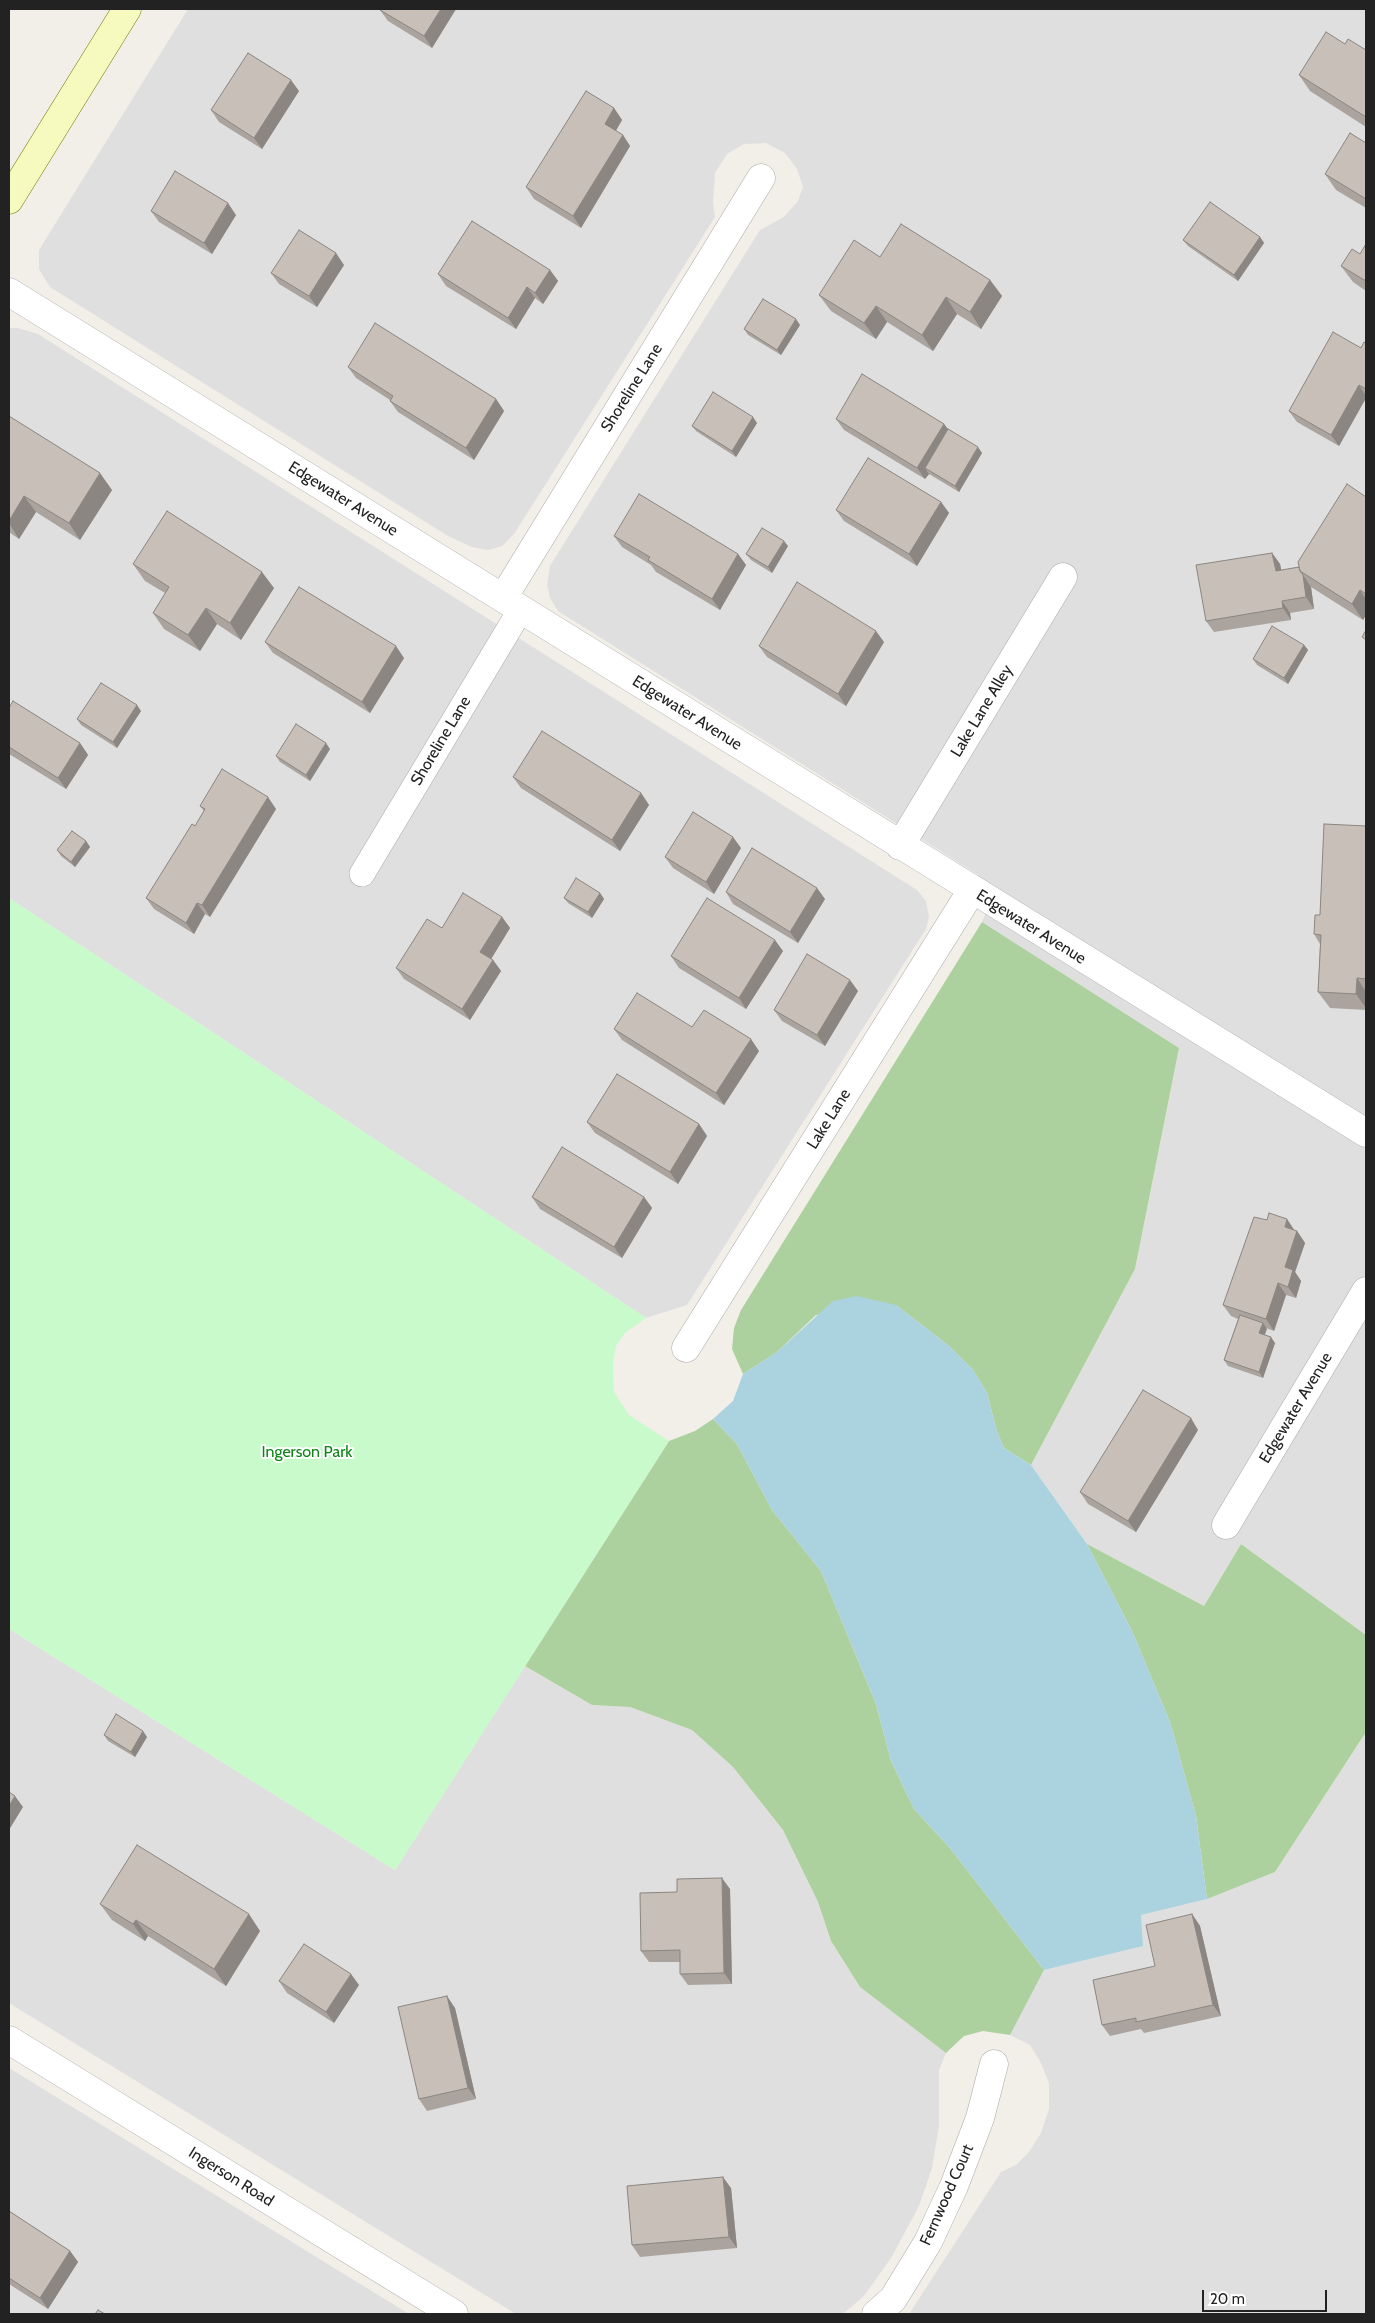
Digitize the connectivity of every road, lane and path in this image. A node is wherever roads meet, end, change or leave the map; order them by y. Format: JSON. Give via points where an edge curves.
{"nodes":[{"id":1,"x":127,"y":9,"type":"edge"},
{"id":2,"x":760,"y":178,"type":"dead end"},
{"id":3,"x":9,"y":200,"type":"edge"},
{"id":4,"x":9,"y":292,"type":"edge"},
{"id":5,"x":1063,"y":577,"type":"dead end"},
{"id":6,"x":512,"y":603,"type":"junction"},
{"id":7,"x":900,"y":846,"type":"junction"},
{"id":8,"x":362,"y":874,"type":"dead end"},
{"id":9,"x":972,"y":890,"type":"junction"},
{"id":10,"x":1366,"y":1133,"type":"edge"},
{"id":11,"x":1366,"y":1291,"type":"edge"},
{"id":12,"x":686,"y":1348,"type":"dead end"},
{"id":13,"x":1226,"y":1525,"type":"dead end"},
{"id":14,"x":9,"y":2040,"type":"edge"},
{"id":15,"x":994,"y":2064,"type":"dead end"},
{"id":16,"x":454,"y":2314,"type":"edge"},
{"id":17,"x":876,"y":2314,"type":"edge"}],
"edges":[{"from":1,"to":3,"type":"main road"},
{"from":2,"to":6,"type":"street","name":"Shoreline Lane"},
{"from":4,"to":6,"type":"street","name":"Edgewater Avenue"},
{"from":5,"to":7,"type":"street","name":"Lake Lane Alley"},
{"from":6,"to":7,"type":"street","name":"Edgewater Avenue"},
{"from":6,"to":8,"type":"lane","name":"Shoreline Lane"},
{"from":7,"to":9,"type":"street","name":"Edgewater Avenue"},
{"from":9,"to":10,"type":"street","name":"Edgewater Avenue"},
{"from":9,"to":12,"type":"street","name":"Lake Lane"},
{"from":11,"to":13,"type":"street","name":"Edgewater Avenue"},
{"from":14,"to":16,"type":"street","name":"Ingerson Road"},
{"from":15,"to":17,"type":"street","name":"Fernwood Court","via":[[980,2118],[928,2242],[893,2299]]}]}
